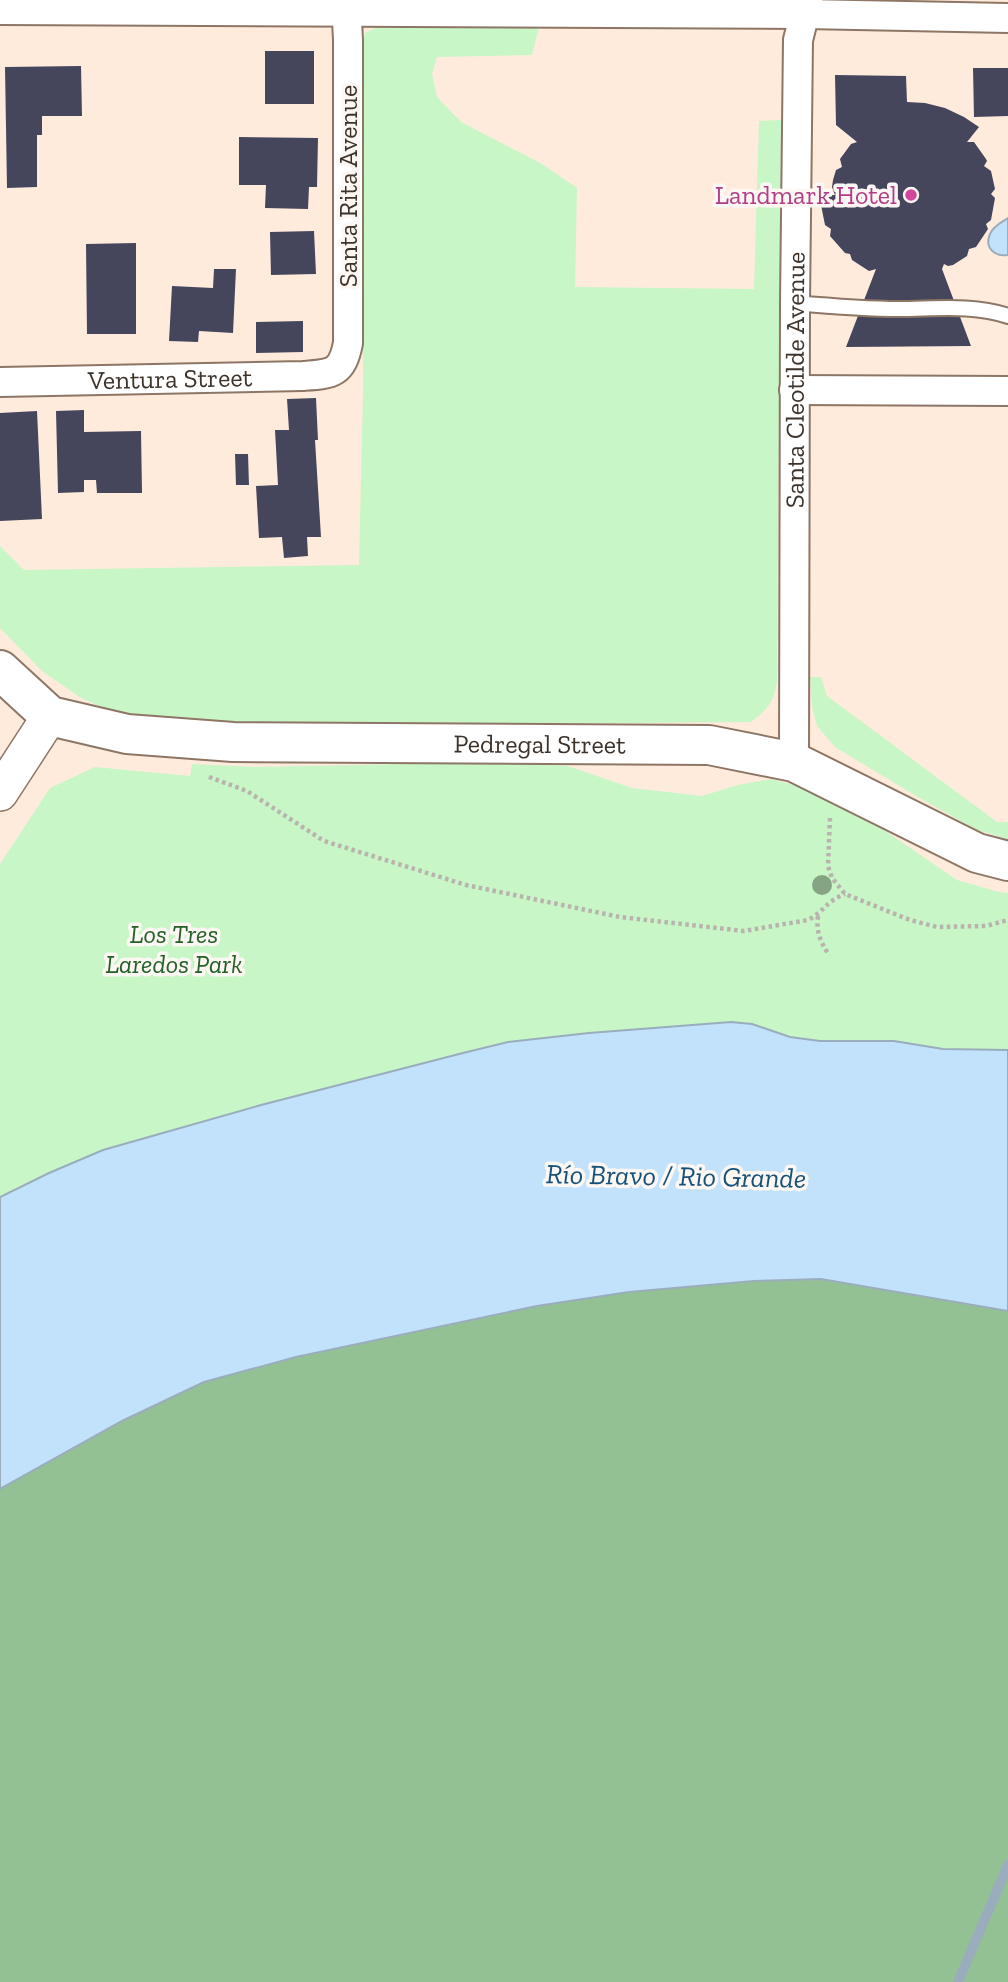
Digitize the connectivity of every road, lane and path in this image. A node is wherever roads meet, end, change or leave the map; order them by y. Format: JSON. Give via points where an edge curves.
{"nodes":[{"id":1,"x":346,"y":6,"type":"edge"},
{"id":2,"x":806,"y":7,"type":"edge"},
{"id":3,"x":0,"y":10,"type":"edge"},
{"id":4,"x":1008,"y":18,"type":"edge"},
{"id":5,"x":795,"y":303,"type":"junction"},
{"id":6,"x":1008,"y":316,"type":"edge"},
{"id":7,"x":338,"y":369,"type":"joint"},
{"id":8,"x":0,"y":382,"type":"edge"},
{"id":9,"x":794,"y":390,"type":"junction"},
{"id":10,"x":1008,"y":391,"type":"edge"},
{"id":11,"x":0,"y":670,"type":"edge"},
{"id":12,"x":50,"y":716,"type":"junction"},
{"id":13,"x":794,"y":762,"type":"junction"},
{"id":14,"x":202,"y":775,"type":"dead end"},
{"id":15,"x":0,"y":793,"type":"edge"},
{"id":16,"x":830,"y":812,"type":"dead end"},
{"id":17,"x":1008,"y":862,"type":"edge"},
{"id":18,"x":845,"y":894,"type":"junction"},
{"id":19,"x":818,"y":915,"type":"junction"},
{"id":20,"x":1008,"y":920,"type":"edge"},
{"id":21,"x":828,"y":955,"type":"dead end"}],
"edges":[{"from":1,"to":2,"type":"street"},
{"from":1,"to":3,"type":"street"},
{"from":1,"to":7,"type":"street","name":"Santa Rita Avenue","via":[[348,343]]},
{"from":2,"to":4,"type":"street"},
{"from":2,"to":5,"type":"street","name":"Santa Cleotilde Avenue","via":[[798,40]]},
{"from":5,"to":6,"type":"lane","via":[[995,311]]},
{"from":5,"to":9,"type":"street","name":"Santa Cleotilde Avenue"},
{"from":7,"to":8,"type":"street","name":"Ventura Street","via":[[303,376]]},
{"from":9,"to":10,"type":"street"},
{"from":9,"to":13,"type":"street","name":"Santa Cleotilde Avenue"},
{"from":11,"to":12,"type":"main road"},
{"from":12,"to":13,"type":"main road","name":"Pedregal Street","via":[[127,733],[233,742],[709,745]]},
{"from":12,"to":15,"type":"street"},
{"from":13,"to":17,"type":"main road","name":"Pedregal Street","via":[[977,853]]},
{"from":14,"to":19,"type":"path","via":[[247,791],[324,841],[466,885],[620,917],[744,931]]},
{"from":16,"to":18,"type":"path","via":[[828,866]]},
{"from":18,"to":19,"type":"path","via":[[831,899]]},
{"from":18,"to":20,"type":"path","via":[[937,927],[986,926]]},
{"from":19,"to":21,"type":"path","via":[[816,929]]}]}
